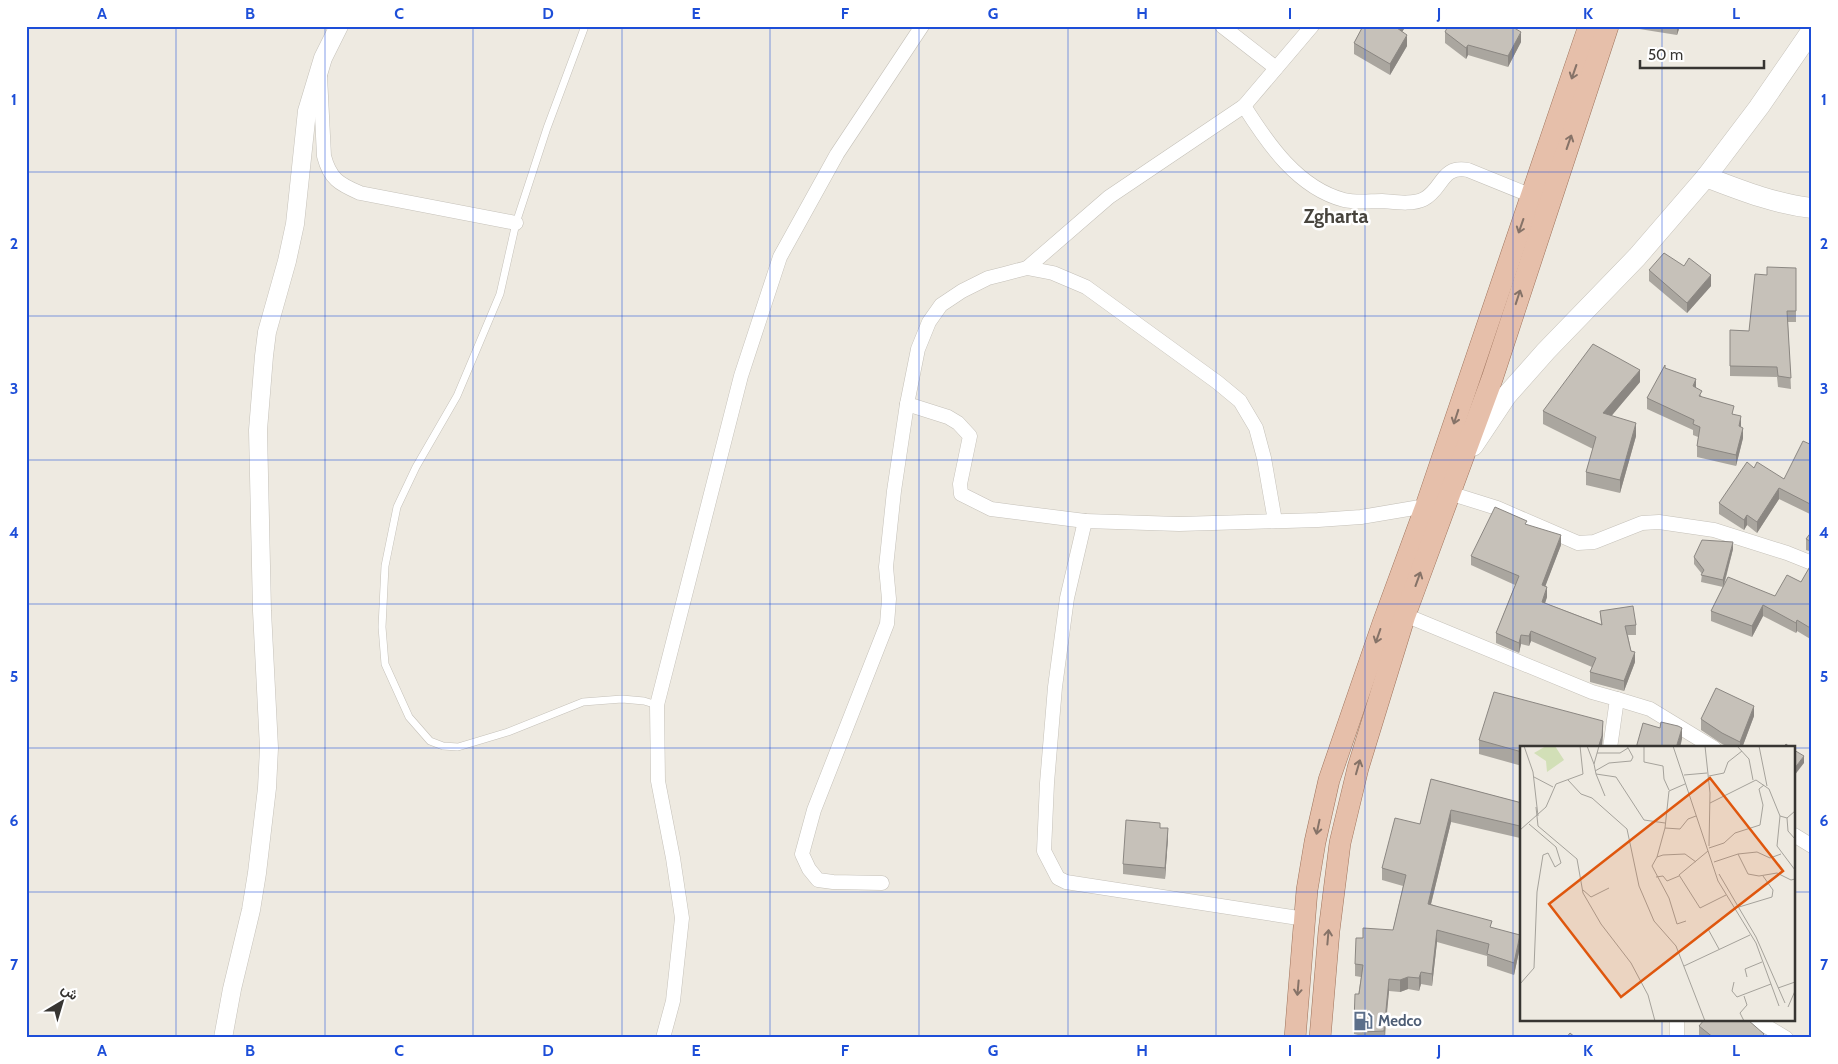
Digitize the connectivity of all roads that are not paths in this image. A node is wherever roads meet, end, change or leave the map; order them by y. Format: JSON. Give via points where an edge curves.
{"nodes":[{"id":1,"x":339,"y":26,"type":"edge"},
{"id":2,"x":585,"y":26,"type":"edge"},
{"id":3,"x":922,"y":26,"type":"edge"},
{"id":4,"x":1222,"y":26,"type":"edge"},
{"id":5,"x":1312,"y":26,"type":"edge"},
{"id":6,"x":1589,"y":26,"type":"edge"},
{"id":7,"x":1608,"y":26,"type":"edge"},
{"id":8,"x":1812,"y":30,"type":"edge"},
{"id":9,"x":323,"y":58,"type":"junction"},
{"id":10,"x":1276,"y":68,"type":"junction"},
{"id":11,"x":1244,"y":106,"type":"junction"},
{"id":12,"x":1706,"y":177,"type":"junction"},
{"id":13,"x":1532,"y":196,"type":"junction"},
{"id":14,"x":1812,"y":208,"type":"edge"},
{"id":15,"x":516,"y":223,"type":"junction"},
{"id":16,"x":1027,"y":268,"type":"junction"},
{"id":17,"x":1471,"y":371,"type":"junction"},
{"id":18,"x":1492,"y":379,"type":"junction"},
{"id":19,"x":907,"y":404,"type":"junction"},
{"id":20,"x":1456,"y":474,"type":"junction"},
{"id":21,"x":1449,"y":494,"type":"junction"},
{"id":22,"x":1426,"y":506,"type":"junction"},
{"id":23,"x":1086,"y":521,"type":"junction"},
{"id":24,"x":1275,"y":521,"type":"junction"},
{"id":25,"x":1812,"y":563,"type":"edge"},
{"id":26,"x":1405,"y":616,"type":"junction"},
{"id":27,"x":1618,"y":699,"type":"junction"},
{"id":28,"x":657,"y":705,"type":"junction"},
{"id":29,"x":1610,"y":746,"type":"edge"},
{"id":30,"x":1711,"y":746,"type":"edge"},
{"id":31,"x":1796,"y":836,"type":"edge"},
{"id":32,"x":1812,"y":846,"type":"edge"},
{"id":33,"x":882,"y":884,"type":"dead end"},
{"id":34,"x":1304,"y":919,"type":"junction"},
{"id":35,"x":1677,"y":1022,"type":"edge"},
{"id":36,"x":1759,"y":1022,"type":"edge"},
{"id":37,"x":223,"y":1038,"type":"edge"},
{"id":38,"x":663,"y":1038,"type":"edge"},
{"id":39,"x":1295,"y":1038,"type":"edge"},
{"id":40,"x":1320,"y":1038,"type":"edge"},
{"id":41,"x":1676,"y":1038,"type":"edge"},
{"id":42,"x":1786,"y":1038,"type":"edge"}],
"edges":[{"from":1,"to":9,"type":"street"},
{"from":2,"to":15,"type":"lane"},
{"from":3,"to":28,"type":"street","via":[[837,154],[780,257],[741,376]]},
{"from":4,"to":10,"type":"street"},
{"from":5,"to":10,"type":"street"},
{"from":6,"to":13,"type":"main road","one_way":true},
{"from":18,"to":7,"type":"main road","one_way":true},
{"from":8,"to":12,"type":"main road"},
{"from":9,"to":15,"type":"street","via":[[320,78],[324,156],[327,168],[340,184],[360,193]]},
{"from":9,"to":37,"type":"street","via":[[307,110],[295,224],[267,332],[264,356],[258,430],[269,748],[267,788],[258,874]]},
{"from":10,"to":11,"type":"street"},
{"from":11,"to":13,"type":"street","via":[[1277,154],[1313,186],[1345,200],[1408,203],[1422,200],[1444,177],[1458,168]]},
{"from":11,"to":16,"type":"street","via":[[1109,197]]},
{"from":12,"to":14,"type":"main road","via":[[1768,199]]},
{"from":12,"to":20,"type":"main road","via":[[1637,257],[1507,394]]},
{"from":13,"to":17,"type":"main road","one_way":true},
{"from":15,"to":28,"type":"lane","via":[[500,294],[474,358],[397,507],[385,566],[382,627],[385,664],[409,717],[430,741],[443,746],[458,747],[508,732],[583,702],[622,699]]},
{"from":16,"to":19,"type":"street","via":[[988,278],[941,305],[918,349]]},
{"from":16,"to":24,"type":"street","via":[[1053,273],[1086,287],[1240,401],[1256,428]]},
{"from":17,"to":18,"type":"main road"},
{"from":17,"to":22,"type":"main road","one_way":true},
{"from":18,"to":20,"type":"main road"},
{"from":19,"to":23,"type":"street","via":[[948,417],[970,436],[960,484],[961,494],[991,510]]},
{"from":19,"to":33,"type":"street","via":[[886,567],[890,599],[887,624],[814,810],[802,854],[818,880]]},
{"from":20,"to":21,"type":"main road"},
{"from":21,"to":25,"type":"street","via":[[1497,508],[1578,543],[1594,542],[1642,523],[1659,522],[1714,530]]},
{"from":26,"to":21,"type":"main road","one_way":true},
{"from":22,"to":24,"type":"street","via":[[1361,517]]},
{"from":22,"to":34,"type":"main road","one_way":true,"via":[[1329,780],[1315,842]]},
{"from":23,"to":24,"type":"street","via":[[1179,524]]},
{"from":23,"to":34,"type":"street","via":[[1067,598],[1055,687],[1044,850],[1053,869],[1058,878],[1066,882]]},
{"from":26,"to":27,"type":"street","via":[[1592,692]]},
{"from":40,"to":26,"type":"main road","one_way":true,"via":[[1328,931],[1340,843],[1358,768]]},
{"from":27,"to":29,"type":"street"},
{"from":27,"to":30,"type":"street","via":[[1656,712]]},
{"from":28,"to":38,"type":"street","via":[[658,782],[682,918],[672,1001]]},
{"from":31,"to":32,"type":"street"},
{"from":34,"to":39,"type":"main road","one_way":true},
{"from":35,"to":41,"type":"street"},
{"from":36,"to":42,"type":"street"}]}
